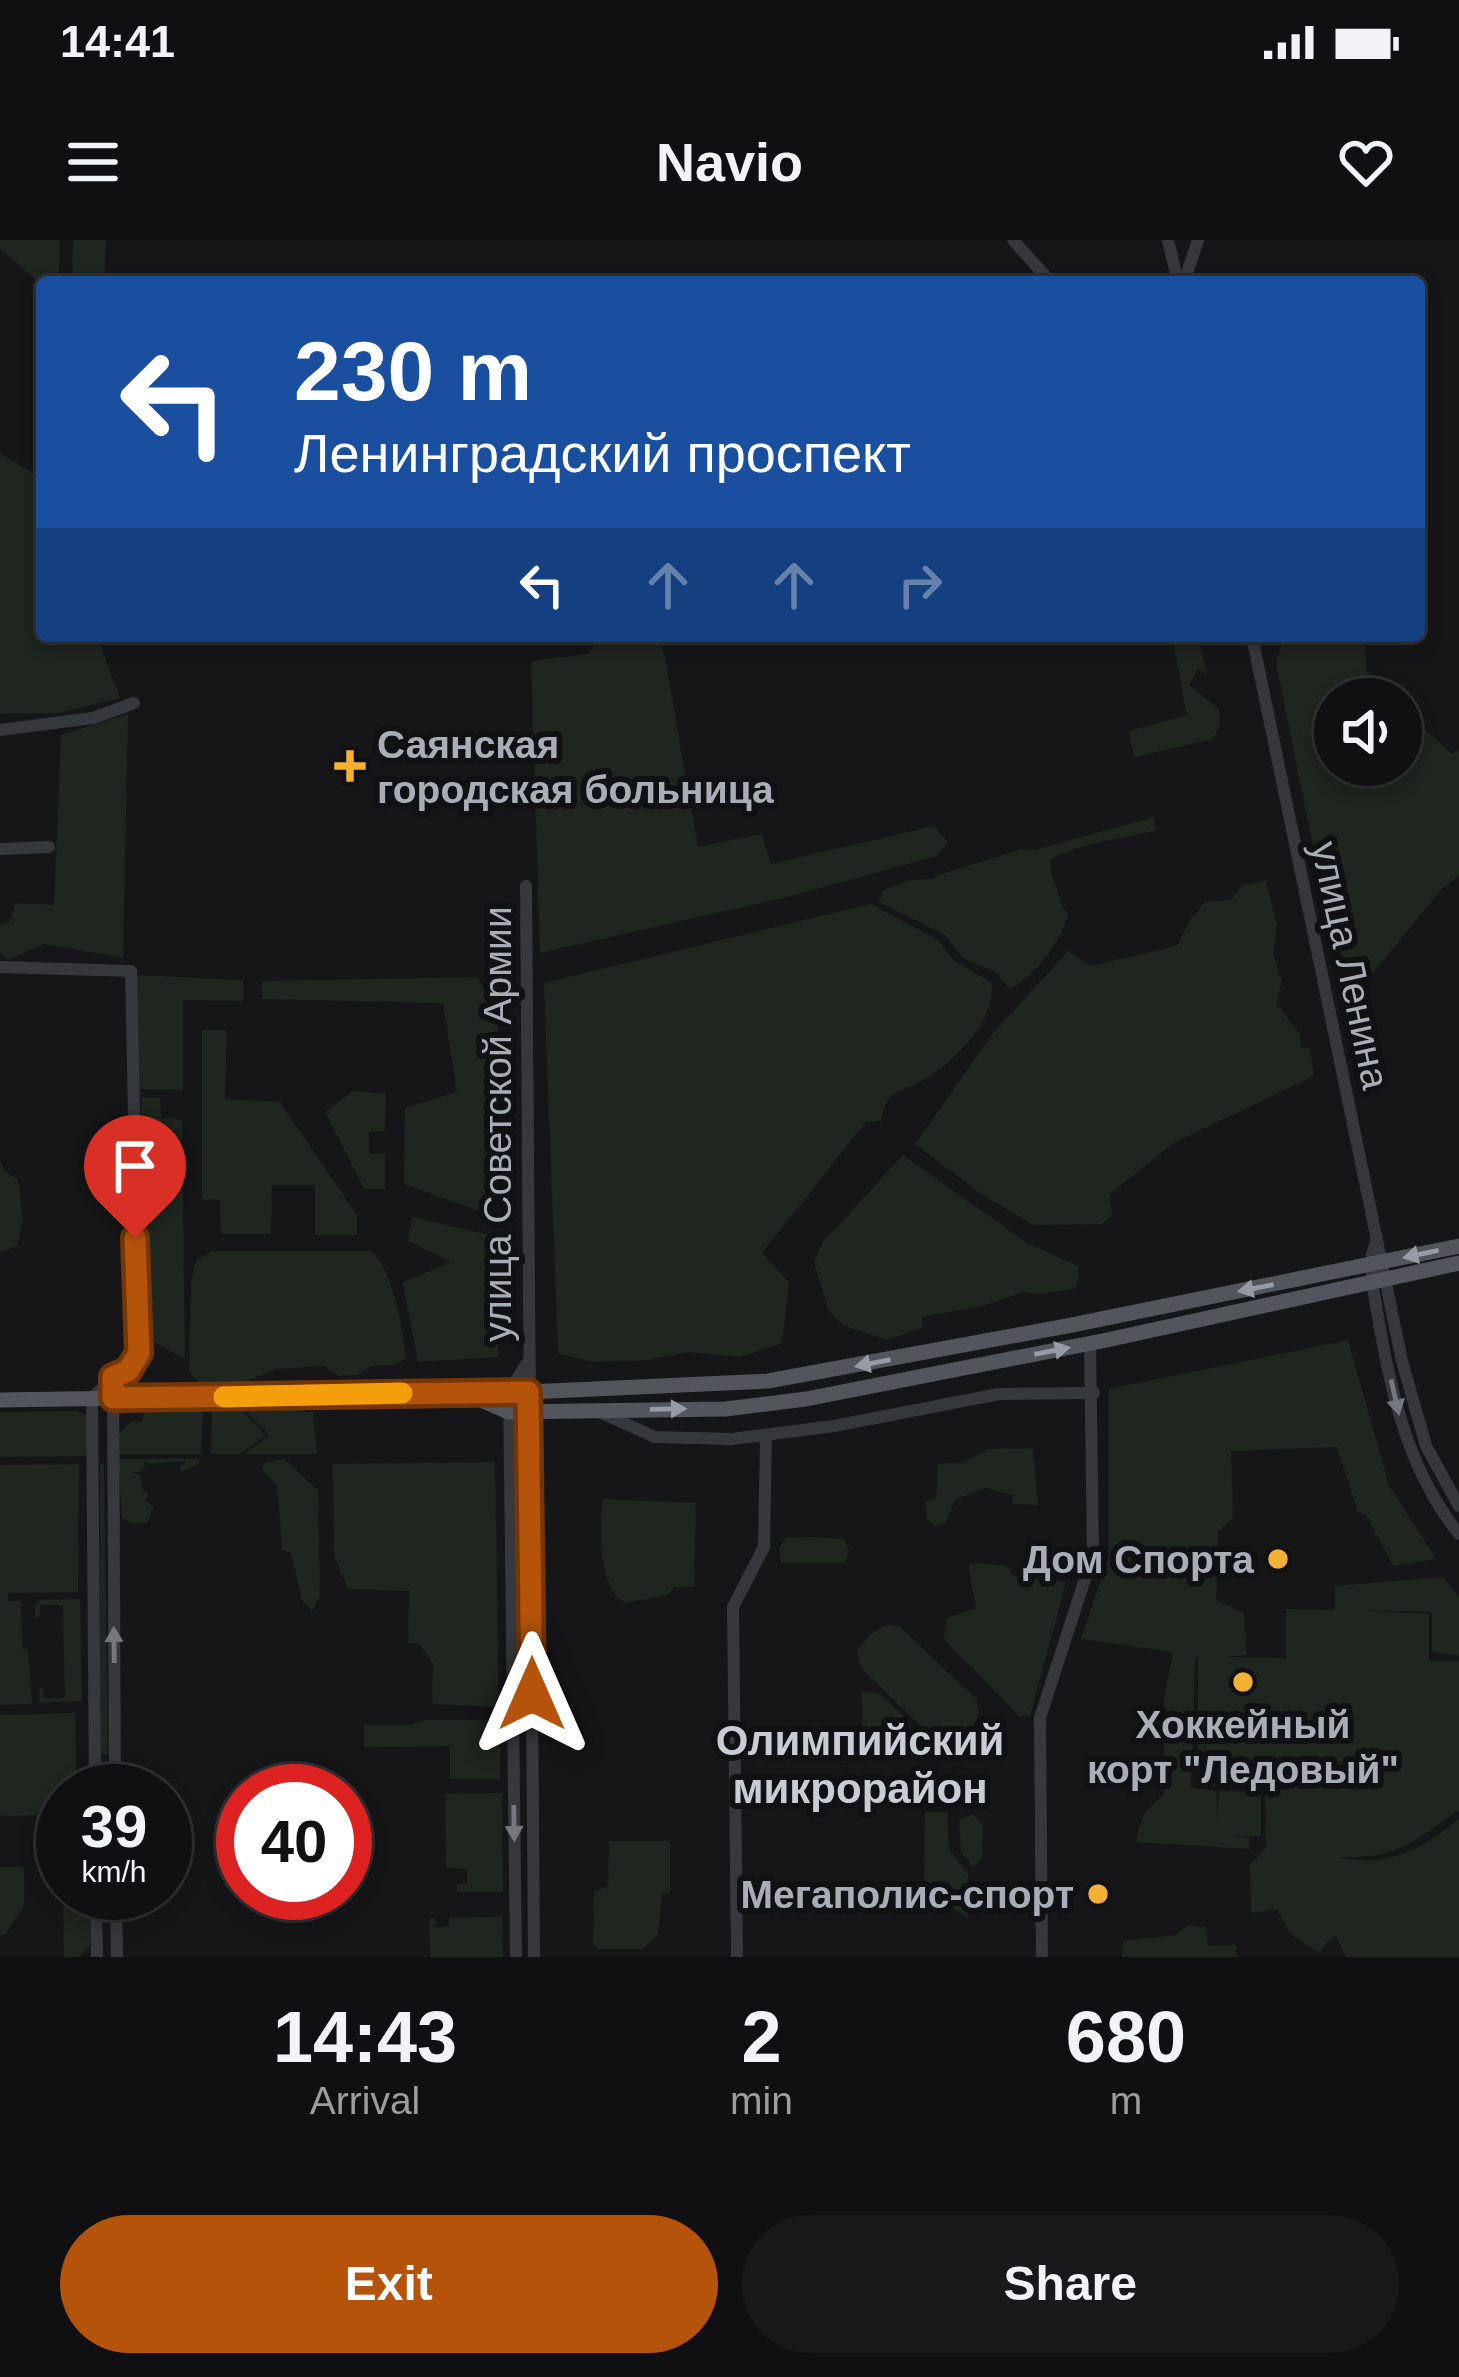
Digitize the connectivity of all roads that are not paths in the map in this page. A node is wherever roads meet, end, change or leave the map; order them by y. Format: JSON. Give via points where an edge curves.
{"nodes":[{"id":1,"x":1013,"y":240,"type":"edge"},
{"id":2,"x":1168,"y":240,"type":"edge"},
{"id":3,"x":1198,"y":240,"type":"edge"},
{"id":4,"x":1046,"y":276,"type":"edge"},
{"id":5,"x":1179,"y":276,"type":"edge"},
{"id":6,"x":1183,"y":276,"type":"edge"},
{"id":7,"x":1253,"y":642,"type":"edge"},
{"id":8,"x":134,"y":703,"type":"dead end"},
{"id":9,"x":0,"y":730,"type":"edge"},
{"id":10,"x":49,"y":847,"type":"dead end"},
{"id":11,"x":0,"y":849,"type":"edge"},
{"id":12,"x":526,"y":886,"type":"dead end"},
{"id":13,"x":0,"y":967,"type":"edge"},
{"id":14,"x":1459,"y":1246,"type":"edge"},
{"id":15,"x":1459,"y":1263,"type":"edge"},
{"id":16,"x":1378,"y":1272,"type":"junction"},
{"id":17,"x":1102,"y":1319,"type":"junction"},
{"id":18,"x":1099,"y":1342,"type":"junction"},
{"id":19,"x":528,"y":1361,"type":"junction"},
{"id":20,"x":113,"y":1377,"type":"junction"},
{"id":21,"x":465,"y":1392,"type":"junction"},
{"id":22,"x":509,"y":1392,"type":"junction"},
{"id":23,"x":528,"y":1392,"type":"junction"},
{"id":24,"x":1094,"y":1393,"type":"junction"},
{"id":25,"x":92,"y":1398,"type":"junction"},
{"id":26,"x":113,"y":1398,"type":"junction"},
{"id":27,"x":0,"y":1400,"type":"edge"},
{"id":28,"x":596,"y":1411,"type":"junction"},
{"id":29,"x":509,"y":1412,"type":"junction"},
{"id":30,"x":528,"y":1412,"type":"junction"},
{"id":31,"x":766,"y":1436,"type":"junction"},
{"id":32,"x":1458,"y":1505,"type":"edge"},
{"id":33,"x":1444,"y":1515,"type":"junction"},
{"id":34,"x":1459,"y":1534,"type":"edge"},
{"id":35,"x":513,"y":1694,"type":"junction"},
{"id":36,"x":532,"y":1694,"type":"junction"},
{"id":37,"x":95,"y":1762,"type":"joint"},
{"id":38,"x":115,"y":1762,"type":"joint"},
{"id":39,"x":96,"y":1920,"type":"edge"},
{"id":40,"x":116,"y":1920,"type":"edge"},
{"id":41,"x":97,"y":1957,"type":"edge"},
{"id":42,"x":117,"y":1957,"type":"edge"},
{"id":43,"x":516,"y":1957,"type":"edge"},
{"id":44,"x":534,"y":1957,"type":"edge"},
{"id":45,"x":737,"y":1957,"type":"edge"},
{"id":46,"x":1042,"y":1957,"type":"edge"}],
"edges":[{"from":1,"to":4,"type":"street"},
{"from":2,"to":5,"type":"street"},
{"from":3,"to":6,"type":"street"},
{"from":7,"to":16,"type":"street","name":"улица Ленина","via":[[1378,1236]]},
{"from":8,"to":9,"type":"street","via":[[93,718]]},
{"from":10,"to":11,"type":"street"},
{"from":12,"to":19,"type":"street","name":"улица Советской Армии"},
{"from":13,"to":20,"type":"street","via":[[131,971],[139,1353]]},
{"from":14,"to":16,"type":"main road","one_way":true},
{"from":15,"to":16,"type":"main road"},
{"from":16,"to":17,"type":"main road","one_way":true},
{"from":16,"to":18,"type":"main road"},
{"from":16,"to":32,"type":"street","name":"улица Ленина","via":[[1416,1418]]},
{"from":16,"to":33,"type":"street","name":"улица Ленина","one_way":true,"via":[[1405,1440]]},
{"from":17,"to":18,"type":"main road"},
{"from":17,"to":23,"type":"main road","one_way":true,"via":[[768,1381]]},
{"from":18,"to":24,"type":"street"},
{"from":28,"to":18,"type":"main road","one_way":true,"via":[[806,1400]]},
{"from":19,"to":22,"type":"street","name":"улица Советской Армии"},
{"from":19,"to":23,"type":"street","name":"улица Советской Армии"},
{"from":20,"to":25,"type":"street"},
{"from":20,"to":26,"type":"street"},
{"from":21,"to":22,"type":"main road"},
{"from":21,"to":26,"type":"main road"},
{"from":21,"to":29,"type":"main road"},
{"from":22,"to":23,"type":"main road"},
{"from":22,"to":29,"type":"street","name":"улица Советской Армии"},
{"from":23,"to":30,"type":"street","name":"улица Советской Армии"},
{"from":24,"to":31,"type":"street","via":[[999,1394]]},
{"from":24,"to":46,"type":"street","via":[[1093,1555],[1040,1718]]},
{"from":25,"to":26,"type":"main road"},
{"from":25,"to":27,"type":"main road"},
{"from":25,"to":37,"type":"street"},
{"from":38,"to":26,"type":"street","one_way":true},
{"from":28,"to":30,"type":"main road"},
{"from":28,"to":31,"type":"street","via":[[655,1437]]},
{"from":29,"to":30,"type":"main road"},
{"from":29,"to":35,"type":"street","name":"улица Советской Армии"},
{"from":30,"to":36,"type":"street","name":"улица Советской Армии"},
{"from":31,"to":45,"type":"street","via":[[764,1547],[733,1606]]},
{"from":32,"to":33,"type":"street","name":"улица Ленина"},
{"from":33,"to":34,"type":"street","name":"улица Ленина"},
{"from":35,"to":36,"type":"street"},
{"from":35,"to":43,"type":"street","name":"улица Советской Армии","one_way":true},
{"from":36,"to":44,"type":"street","name":"улица Советской Армии"},
{"from":37,"to":38,"type":"street"},
{"from":39,"to":41,"type":"street"},
{"from":40,"to":42,"type":"street"}]}
